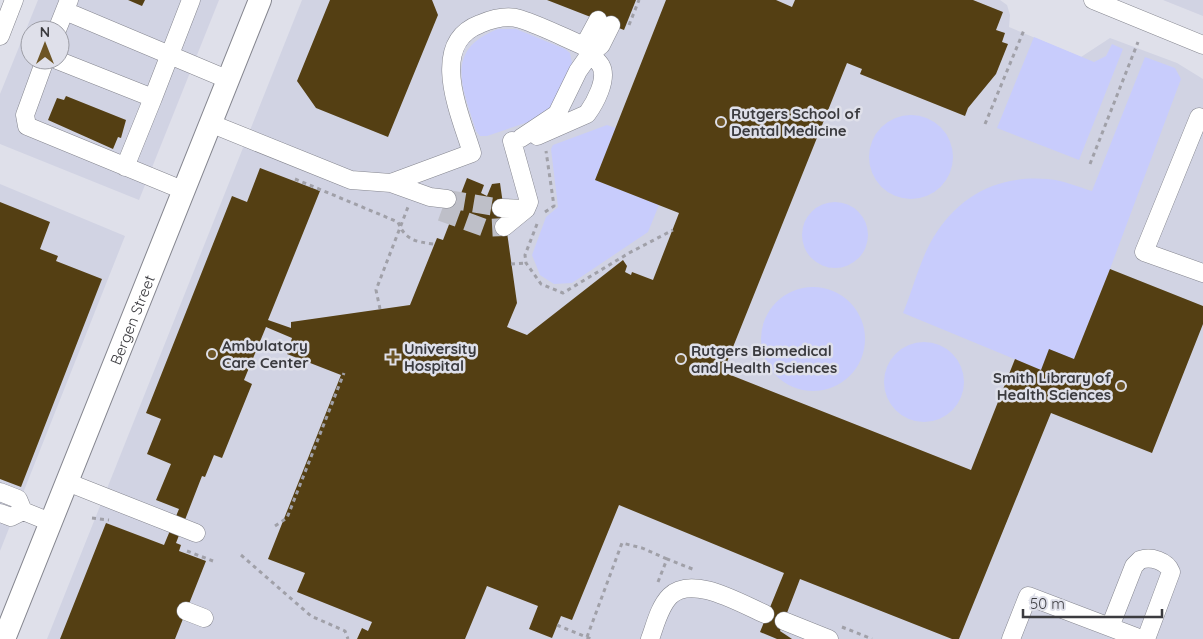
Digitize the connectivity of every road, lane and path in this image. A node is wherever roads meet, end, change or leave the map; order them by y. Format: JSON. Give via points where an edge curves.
{"nodes":[{"id":1,"x":14,"y":0,"type":"edge"},
{"id":2,"x":191,"y":0,"type":"edge"},
{"id":3,"x":260,"y":0,"type":"edge"},
{"id":4,"x":1093,"y":0,"type":"edge"},
{"id":5,"x":67,"y":5,"type":"edge"},
{"id":6,"x":1136,"y":8,"type":"edge"},
{"id":7,"x":61,"y":20,"type":"edge"},
{"id":8,"x":604,"y":23,"type":"dead end"},
{"id":9,"x":1024,"y":30,"type":"dead end"},
{"id":10,"x":0,"y":36,"type":"edge"},
{"id":11,"x":1138,"y":42,"type":"dead end"},
{"id":12,"x":1203,"y":45,"type":"edge"},
{"id":13,"x":587,"y":50,"type":"junction"},
{"id":14,"x":170,"y":54,"type":"junction"},
{"id":15,"x":70,"y":65,"type":"edge"},
{"id":16,"x":41,"y":70,"type":"edge"},
{"id":17,"x":230,"y":80,"type":"junction"},
{"id":18,"x":153,"y":98,"type":"junction"},
{"id":19,"x":1203,"y":119,"type":"edge"},
{"id":20,"x":212,"y":124,"type":"junction"},
{"id":21,"x":985,"y":124,"type":"dead end"},
{"id":22,"x":517,"y":139,"type":"junction"},
{"id":23,"x":545,"y":145,"type":"dead end"},
{"id":24,"x":1090,"y":164,"type":"dead end"},
{"id":25,"x":125,"y":167,"type":"junction"},
{"id":26,"x":288,"y":176,"type":"dead end"},
{"id":27,"x":391,"y":183,"type":"junction"},
{"id":28,"x":185,"y":191,"type":"junction"},
{"id":29,"x":439,"y":202,"type":"tunnel mouth"},
{"id":30,"x":409,"y":204,"type":"dead end"},
{"id":31,"x":501,"y":208,"type":"tunnel mouth"},
{"id":32,"x":526,"y":209,"type":"junction"},
{"id":33,"x":504,"y":227,"type":"tunnel mouth"},
{"id":34,"x":400,"y":228,"type":"junction"},
{"id":35,"x":672,"y":230,"type":"dead end"},
{"id":36,"x":434,"y":244,"type":"dead end"},
{"id":37,"x":526,"y":263,"type":"junction"},
{"id":38,"x":511,"y":264,"type":"dead end"},
{"id":39,"x":1203,"y":273,"type":"edge"},
{"id":40,"x":380,"y":309,"type":"dead end"},
{"id":41,"x":344,"y":373,"type":"dead end"},
{"id":42,"x":67,"y":482,"type":"junction"},
{"id":43,"x":0,"y":492,"type":"edge"},
{"id":44,"x":23,"y":511,"type":"junction"},
{"id":45,"x":0,"y":513,"type":"edge"},
{"id":46,"x":50,"y":522,"type":"junction"},
{"id":47,"x":275,"y":526,"type":"dead end"},
{"id":48,"x":196,"y":533,"type":"dead end"},
{"id":49,"x":241,"y":555,"type":"dead end"},
{"id":50,"x":667,"y":559,"type":"dead end"},
{"id":51,"x":186,"y":611,"type":"dead end"},
{"id":52,"x":765,"y":614,"type":"dead end"},
{"id":53,"x":204,"y":618,"type":"dead end"},
{"id":54,"x":784,"y":621,"type":"dead end"},
{"id":55,"x":558,"y":625,"type":"dead end"},
{"id":56,"x":1110,"y":627,"type":"junction"},
{"id":57,"x":589,"y":638,"type":"edge"},
{"id":58,"x":4,"y":639,"type":"edge"},
{"id":59,"x":348,"y":639,"type":"edge"},
{"id":60,"x":650,"y":639,"type":"edge"},
{"id":61,"x":829,"y":639,"type":"edge"},
{"id":62,"x":1011,"y":639,"type":"edge"},
{"id":63,"x":1141,"y":639,"type":"edge"},
{"id":64,"x":1146,"y":639,"type":"edge"}],
"edges":[{"from":1,"to":10,"type":"street"},
{"from":2,"to":14,"type":"street"},
{"from":3,"to":17,"type":"main road","name":"Bergen Street"},
{"from":4,"to":6,"type":"street"},
{"from":5,"to":7,"type":"street"},
{"from":5,"to":14,"type":"street"},
{"from":6,"to":12,"type":"street"},
{"from":8,"to":13,"type":"street","via":[[601,45]]},
{"from":9,"to":21,"type":"path"},
{"from":11,"to":24,"type":"path"},
{"from":13,"to":22,"type":"street","via":[[557,114]]},
{"from":13,"to":22,"type":"street","via":[[602,67],[604,78],[587,114],[542,134]]},
{"from":13,"to":27,"type":"street","via":[[520,19],[508,17],[475,26],[462,35],[453,49],[450,64],[451,82],[472,153]]},
{"from":14,"to":17,"type":"street"},
{"from":14,"to":18,"type":"street"},
{"from":15,"to":18,"type":"street"},
{"from":16,"to":25,"type":"street","via":[[25,115],[27,126]]},
{"from":17,"to":20,"type":"main road","name":"Bergen Street"},
{"from":18,"to":25,"type":"street"},
{"from":19,"to":39,"type":"street","via":[[1199,118],[1144,252]]},
{"from":20,"to":27,"type":"street","via":[[351,180]]},
{"from":20,"to":28,"type":"main road","name":"Bergen Street"},
{"from":22,"to":32,"type":"street","via":[[529,202]]},
{"from":23,"to":37,"type":"path","via":[[554,206],[539,215],[525,255]]},
{"from":25,"to":28,"type":"street"},
{"from":26,"to":34,"type":"path","via":[[398,222]]},
{"from":27,"to":29,"type":"street"},
{"from":28,"to":42,"type":"main road","name":"Bergen Street"},
{"from":30,"to":34,"type":"path"},
{"from":31,"to":32,"type":"street"},
{"from":32,"to":33,"type":"street"},
{"from":34,"to":36,"type":"path","via":[[416,242]]},
{"from":34,"to":40,"type":"path","via":[[376,290]]},
{"from":35,"to":37,"type":"path","via":[[563,293],[541,284]]},
{"from":37,"to":38,"type":"path"},
{"from":41,"to":47,"type":"path","via":[[287,518]]},
{"from":42,"to":46,"type":"main road","name":"Bergen Street"},
{"from":42,"to":48,"type":"street"},
{"from":43,"to":44,"type":"street","via":[[18,499]]},
{"from":44,"to":45,"type":"street","via":[[11,517]]},
{"from":44,"to":46,"type":"street"},
{"from":46,"to":58,"type":"main road","name":"Bergen Street"},
{"from":49,"to":59,"type":"path","via":[[311,616],[344,631]]},
{"from":50,"to":57,"type":"path","via":[[642,548],[622,544]]},
{"from":51,"to":53,"type":"street"},
{"from":52,"to":60,"type":"street","via":[[706,590],[686,588],[675,592],[666,602]]},
{"from":54,"to":61,"type":"street"},
{"from":55,"to":57,"type":"path"},
{"from":56,"to":62,"type":"street","via":[[1028,596]]},
{"from":56,"to":63,"type":"street"},
{"from":56,"to":64,"type":"street","via":[[1136,564],[1143,558],[1151,558],[1165,564],[1171,572]]}]}
